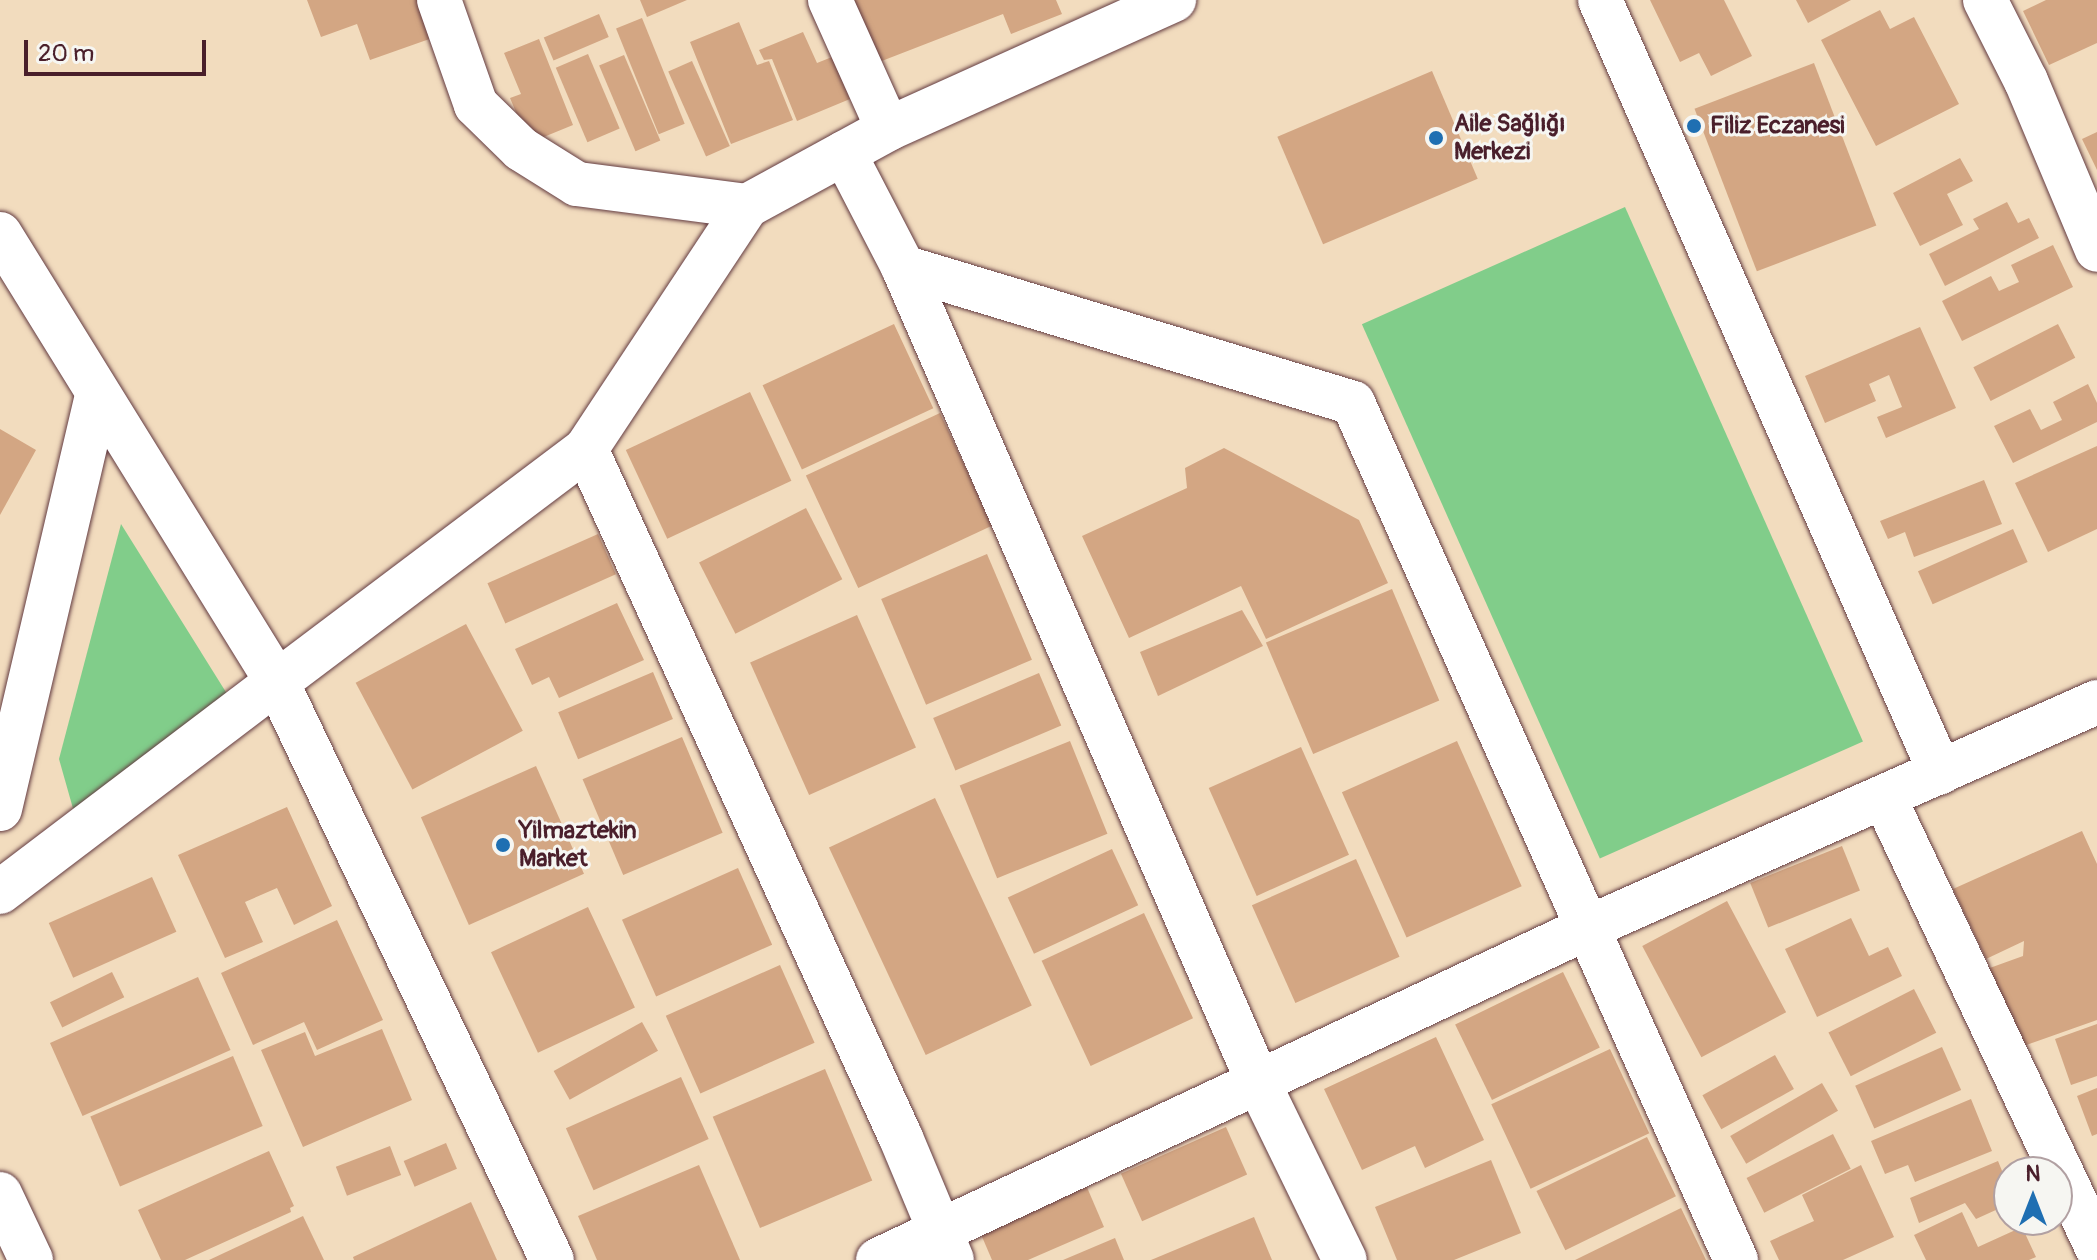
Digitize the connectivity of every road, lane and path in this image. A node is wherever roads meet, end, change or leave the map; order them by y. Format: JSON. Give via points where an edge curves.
{"nodes":[{"id":1,"x":439,"y":0,"type":"edge"},
{"id":2,"x":830,"y":0,"type":"edge"},
{"id":3,"x":1174,"y":0,"type":"edge"},
{"id":4,"x":1600,"y":0,"type":"edge"},
{"id":5,"x":1985,"y":0,"type":"edge"},
{"id":6,"x":888,"y":129,"type":"junction"},
{"id":7,"x":844,"y":153,"type":"junction"},
{"id":8,"x":747,"y":206,"type":"junction"},
{"id":9,"x":0,"y":234,"type":"edge"},
{"id":10,"x":2097,"y":250,"type":"edge"},
{"id":11,"x":903,"y":267,"type":"junction"},
{"id":12,"x":0,"y":292,"type":"edge"},
{"id":13,"x":44,"y":309,"type":"junction"},
{"id":14,"x":97,"y":394,"type":"junction"},
{"id":15,"x":586,"y":449,"type":"junction"},
{"id":16,"x":277,"y":682,"type":"junction"},
{"id":17,"x":2097,"y":702,"type":"edge"},
{"id":18,"x":1940,"y":772,"type":"junction"},
{"id":19,"x":1884,"y":797,"type":"junction"},
{"id":20,"x":0,"y":809,"type":"edge"},
{"id":21,"x":0,"y":892,"type":"edge"},
{"id":22,"x":1587,"y":928,"type":"junction"},
{"id":23,"x":1258,"y":1082,"type":"junction"},
{"id":24,"x":0,"y":1194,"type":"edge"},
{"id":25,"x":945,"y":1246,"type":"edge"},
{"id":26,"x":2097,"y":1248,"type":"edge"},
{"id":27,"x":31,"y":1260,"type":"edge"},
{"id":28,"x":552,"y":1260,"type":"edge"},
{"id":29,"x":878,"y":1260,"type":"edge"},
{"id":30,"x":1345,"y":1260,"type":"edge"},
{"id":31,"x":1736,"y":1260,"type":"edge"}],
"edges":[{"from":1,"to":8,"type":"street","via":[[476,105],[521,149],[577,184]]},
{"from":2,"to":6,"type":"street"},
{"from":3,"to":6,"type":"street"},
{"from":4,"to":18,"type":"street"},
{"from":5,"to":10,"type":"street","via":[[2026,81]]},
{"from":6,"to":7,"type":"street"},
{"from":7,"to":8,"type":"street"},
{"from":7,"to":11,"type":"street"},
{"from":8,"to":15,"type":"street"},
{"from":9,"to":13,"type":"street"},
{"from":11,"to":22,"type":"street","via":[[1353,403]]},
{"from":11,"to":23,"type":"street"},
{"from":12,"to":13,"type":"street"},
{"from":13,"to":14,"type":"street"},
{"from":14,"to":16,"type":"street"},
{"from":14,"to":20,"type":"street"},
{"from":15,"to":16,"type":"street"},
{"from":15,"to":25,"type":"street","via":[[901,1138]]},
{"from":16,"to":21,"type":"street"},
{"from":16,"to":28,"type":"street"},
{"from":17,"to":18,"type":"street"},
{"from":18,"to":19,"type":"street"},
{"from":19,"to":22,"type":"street"},
{"from":19,"to":26,"type":"street"},
{"from":22,"to":23,"type":"street"},
{"from":22,"to":31,"type":"street"},
{"from":23,"to":25,"type":"street"},
{"from":23,"to":30,"type":"street"},
{"from":24,"to":27,"type":"street"},
{"from":25,"to":29,"type":"street"}]}
